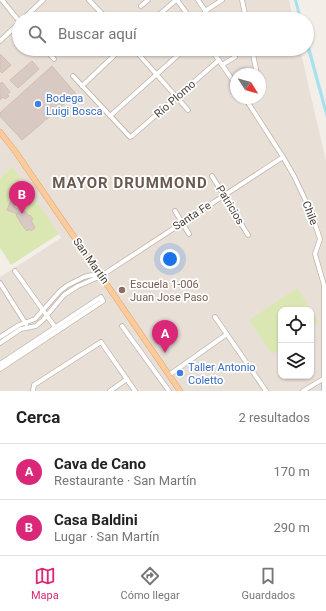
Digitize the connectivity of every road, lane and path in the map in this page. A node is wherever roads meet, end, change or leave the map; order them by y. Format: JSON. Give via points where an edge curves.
{"nodes":[{"id":1,"x":2,"y":0,"type":"edge"},
{"id":2,"x":43,"y":0,"type":"edge"},
{"id":3,"x":89,"y":0,"type":"edge"},
{"id":4,"x":148,"y":0,"type":"edge"},
{"id":5,"x":176,"y":0,"type":"edge"},
{"id":6,"x":198,"y":0,"type":"edge"},
{"id":7,"x":222,"y":0,"type":"edge"},
{"id":8,"x":242,"y":0,"type":"edge"},
{"id":9,"x":141,"y":6,"type":"dead end"},
{"id":10,"x":205,"y":11,"type":"joint"},
{"id":11,"x":30,"y":12,"type":"edge"},
{"id":12,"x":100,"y":12,"type":"edge"},
{"id":13,"x":162,"y":12,"type":"edge"},
{"id":14,"x":185,"y":12,"type":"edge"},
{"id":15,"x":245,"y":12,"type":"edge"},
{"id":16,"x":12,"y":13,"type":"edge"},
{"id":17,"x":12,"y":29,"type":"edge"},
{"id":18,"x":0,"y":41,"type":"edge"},
{"id":19,"x":51,"y":56,"type":"edge"},
{"id":20,"x":114,"y":56,"type":"edge"},
{"id":21,"x":140,"y":56,"type":"edge"},
{"id":22,"x":177,"y":56,"type":"edge"},
{"id":23,"x":216,"y":56,"type":"edge"},
{"id":24,"x":234,"y":56,"type":"edge"},
{"id":25,"x":253,"y":56,"type":"edge"},
{"id":26,"x":54,"y":59,"type":"dead end"},
{"id":27,"x":219,"y":60,"type":"junction"},
{"id":28,"x":222,"y":65,"type":"junction"},
{"id":29,"x":256,"y":68,"type":"edge"},
{"id":30,"x":157,"y":74,"type":"junction"},
{"id":31,"x":73,"y":76,"type":"dead end"},
{"id":32,"x":230,"y":76,"type":"edge"},
{"id":33,"x":82,"y":86,"type":"junction"},
{"id":34,"x":177,"y":97,"type":"junction"},
{"id":35,"x":249,"y":104,"type":"edge"},
{"id":36,"x":188,"y":110,"type":"dead end"},
{"id":37,"x":110,"y":116,"type":"junction"},
{"id":38,"x":0,"y":132,"type":"edge"},
{"id":39,"x":283,"y":157,"type":"junction"},
{"id":40,"x":212,"y":176,"type":"dead end"},
{"id":41,"x":224,"y":195,"type":"junction"},
{"id":42,"x":175,"y":211,"type":"dead end"},
{"id":43,"x":182,"y":222,"type":"junction"},
{"id":44,"x":189,"y":234,"type":"dead end"},
{"id":45,"x":248,"y":235,"type":"dead end"},
{"id":46,"x":15,"y":271,"type":"dead end"},
{"id":47,"x":101,"y":276,"type":"junction"},
{"id":48,"x":84,"y":277,"type":"junction"},
{"id":49,"x":87,"y":282,"type":"junction"},
{"id":50,"x":0,"y":283,"type":"edge"},
{"id":51,"x":60,"y":291,"type":"junction"},
{"id":52,"x":64,"y":295,"type":"junction"},
{"id":53,"x":43,"y":311,"type":"junction"},
{"id":54,"x":47,"y":315,"type":"junction"},
{"id":55,"x":216,"y":317,"type":"dead end"},
{"id":56,"x":26,"y":322,"type":"junction"},
{"id":57,"x":122,"y":326,"type":"dead end"},
{"id":58,"x":29,"y":327,"type":"junction"},
{"id":59,"x":55,"y":327,"type":"junction"},
{"id":60,"x":227,"y":334,"type":"junction"},
{"id":61,"x":0,"y":337,"type":"edge"},
{"id":62,"x":0,"y":343,"type":"edge"},
{"id":63,"x":0,"y":364,"type":"edge"},
{"id":64,"x":0,"y":369,"type":"edge"},
{"id":65,"x":169,"y":375,"type":"junction"},
{"id":66,"x":127,"y":379,"type":"junction"},
{"id":67,"x":323,"y":379,"type":"junction"},
{"id":68,"x":33,"y":391,"type":"edge"},
{"id":69,"x":110,"y":391,"type":"edge"},
{"id":70,"x":135,"y":391,"type":"edge"},
{"id":71,"x":168,"y":391,"type":"edge"},
{"id":72,"x":180,"y":391,"type":"edge"},
{"id":73,"x":266,"y":391,"type":"edge"},
{"id":74,"x":303,"y":391,"type":"edge"},
{"id":75,"x":324,"y":391,"type":"edge"}],
"edges":[{"from":1,"to":16,"type":"street"},
{"from":2,"to":11,"type":"street"},
{"from":3,"to":12,"type":"street"},
{"from":4,"to":9,"type":"street"},
{"from":5,"to":13,"type":"street"},
{"from":5,"to":14,"type":"street"},
{"from":6,"to":10,"type":"street"},
{"from":7,"to":10,"type":"street"},
{"from":8,"to":15,"type":"street"},
{"from":17,"to":18,"type":"street"},
{"from":19,"to":26,"type":"street"},
{"from":20,"to":33,"type":"street"},
{"from":21,"to":30,"type":"street"},
{"from":22,"to":30,"type":"street"},
{"from":23,"to":27,"type":"street"},
{"from":24,"to":28,"type":"street"},
{"from":25,"to":29,"type":"street"},
{"from":27,"to":28,"type":"street"},
{"from":27,"to":34,"type":"street","name":"Río Plomo"},
{"from":28,"to":32,"type":"street"},
{"from":30,"to":34,"type":"street"},
{"from":30,"to":37,"type":"street"},
{"from":31,"to":33,"type":"street"},
{"from":33,"to":37,"type":"street"},
{"from":34,"to":36,"type":"street"},
{"from":34,"to":37,"type":"street","name":"Río Plomo","via":[[130,137]]},
{"from":35,"to":39,"type":"street","name":"Chile"},
{"from":38,"to":47,"type":"main road","name":"San Martín"},
{"from":39,"to":41,"type":"street","name":"Santa Fe"},
{"from":39,"to":67,"type":"street","name":"Chile","via":[[311,212],[320,239],[315,254],[324,285]]},
{"from":40,"to":41,"type":"street","name":"Patricios"},
{"from":41,"to":43,"type":"street","name":"Santa Fe"},
{"from":41,"to":45,"type":"street","name":"Patricios"},
{"from":42,"to":43,"type":"street"},
{"from":43,"to":44,"type":"street"},
{"from":43,"to":47,"type":"street","name":"Santa Fe"},
{"from":46,"to":53,"type":"street"},
{"from":47,"to":48,"type":"street"},
{"from":47,"to":49,"type":"street","name":"Santa Fe"},
{"from":47,"to":65,"type":"main road","name":"San Martín"},
{"from":48,"to":49,"type":"street"},
{"from":48,"to":51,"type":"street"},
{"from":49,"to":52,"type":"street","name":"Santa Fe"},
{"from":50,"to":56,"type":"street"},
{"from":51,"to":52,"type":"street"},
{"from":51,"to":53,"type":"street"},
{"from":52,"to":54,"type":"street","name":"Santa Fe"},
{"from":53,"to":54,"type":"street"},
{"from":53,"to":56,"type":"street","via":[[35,319]]},
{"from":54,"to":58,"type":"street","name":"Santa Fe","via":[[36,326]]},
{"from":54,"to":59,"type":"street"},
{"from":55,"to":60,"type":"street"},
{"from":56,"to":58,"type":"street"},
{"from":56,"to":61,"type":"street"},
{"from":57,"to":71,"type":"street"},
{"from":58,"to":62,"type":"street","name":"Santa Fe","via":[[21,329]]},
{"from":59,"to":63,"type":"street"},
{"from":59,"to":64,"type":"street","via":[[100,297],[103,301]]},
{"from":60,"to":65,"type":"street"},
{"from":60,"to":73,"type":"street"},
{"from":65,"to":72,"type":"main road","name":"San Martín"},
{"from":66,"to":68,"type":"street","via":[[101,342],[34,385]]},
{"from":66,"to":69,"type":"street"},
{"from":66,"to":70,"type":"street"},
{"from":67,"to":74,"type":"street"},
{"from":67,"to":75,"type":"street","name":"Chile"}]}
